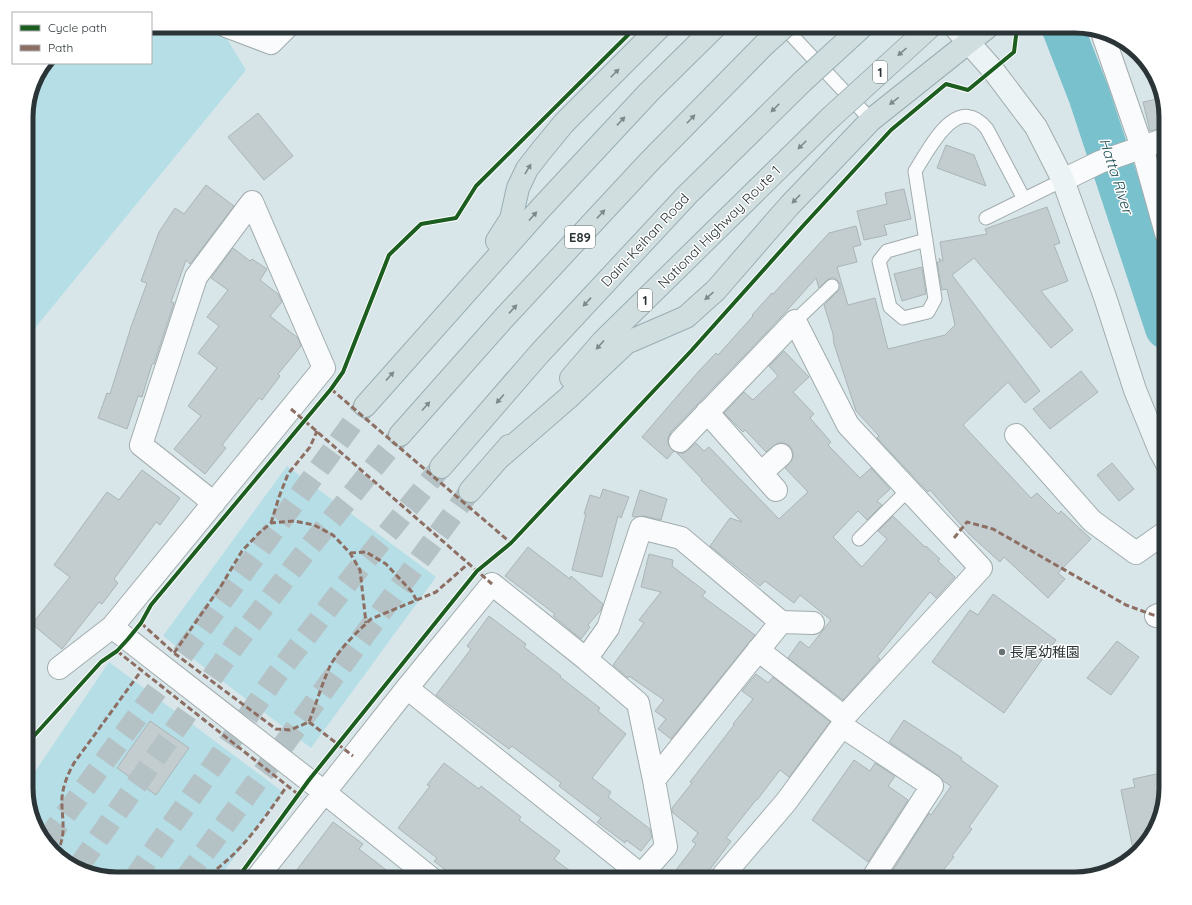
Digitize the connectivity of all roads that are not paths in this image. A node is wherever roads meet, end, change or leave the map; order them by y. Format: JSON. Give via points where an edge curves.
{"nodes":[{"id":1,"x":245,"y":33,"type":"edge"},
{"id":2,"x":281,"y":33,"type":"edge"},
{"id":3,"x":655,"y":33,"type":"edge"},
{"id":4,"x":709,"y":33,"type":"edge"},
{"id":5,"x":777,"y":33,"type":"edge"},
{"id":6,"x":790,"y":33,"type":"edge"},
{"id":7,"x":855,"y":33,"type":"edge"},
{"id":8,"x":923,"y":33,"type":"edge"},
{"id":9,"x":961,"y":33,"type":"edge"},
{"id":10,"x":980,"y":33,"type":"edge"},
{"id":11,"x":1104,"y":38,"type":"edge"},
{"id":12,"x":969,"y":42,"type":"junction"},
{"id":13,"x":870,"y":120,"type":"junction"},
{"id":14,"x":1159,"y":141,"type":"edge"},
{"id":15,"x":1136,"y":150,"type":"junction"},
{"id":16,"x":1063,"y":180,"type":"junction"},
{"id":17,"x":1024,"y":199,"type":"junction"},
{"id":18,"x":1159,"y":214,"type":"edge"},
{"id":19,"x":986,"y":218,"type":"dead end"},
{"id":20,"x":926,"y":240,"type":"junction"},
{"id":21,"x":832,"y":286,"type":"dead end"},
{"id":22,"x":795,"y":321,"type":"junction"},
{"id":23,"x":439,"y":322,"type":"junction"},
{"id":24,"x":365,"y":406,"type":"tunnel mouth"},
{"id":25,"x":707,"y":412,"type":"junction"},
{"id":26,"x":400,"y":435,"type":"tunnel mouth"},
{"id":27,"x":1016,"y":435,"type":"dead end"},
{"id":28,"x":680,"y":441,"type":"dead end"},
{"id":29,"x":1159,"y":449,"type":"edge"},
{"id":30,"x":781,"y":455,"type":"dead end"},
{"id":31,"x":499,"y":458,"type":"junction"},
{"id":32,"x":441,"y":467,"type":"tunnel mouth"},
{"id":33,"x":761,"y":473,"type":"junction"},
{"id":34,"x":776,"y":490,"type":"dead end"},
{"id":35,"x":908,"y":490,"type":"junction"},
{"id":36,"x":470,"y":491,"type":"tunnel mouth"},
{"id":37,"x":214,"y":503,"type":"junction"},
{"id":38,"x":1159,"y":537,"type":"edge"},
{"id":39,"x":858,"y":539,"type":"dead end"},
{"id":40,"x":781,"y":622,"type":"junction"},
{"id":41,"x":814,"y":623,"type":"dead end"},
{"id":42,"x":112,"y":627,"type":"junction"},
{"id":43,"x":758,"y":650,"type":"junction"},
{"id":44,"x":586,"y":659,"type":"junction"},
{"id":45,"x":59,"y":668,"type":"dead end"},
{"id":46,"x":407,"y":688,"type":"junction"},
{"id":47,"x":843,"y":722,"type":"junction"},
{"id":48,"x":654,"y":780,"type":"junction"},
{"id":49,"x":324,"y":792,"type":"junction"},
{"id":50,"x":261,"y":872,"type":"edge"},
{"id":51,"x":423,"y":872,"type":"edge"},
{"id":52,"x":638,"y":872,"type":"edge"},
{"id":53,"x":648,"y":872,"type":"edge"},
{"id":54,"x":726,"y":872,"type":"edge"},
{"id":55,"x":877,"y":872,"type":"edge"}],
"edges":[{"from":1,"to":2,"type":"street","via":[[271,43]]},
{"from":23,"to":3,"type":"highway","one_way":true,"via":[[511,219],[518,188],[527,169],[564,123]]},
{"from":23,"to":4,"type":"highway","one_way":true,"via":[[649,92]]},
{"from":26,"to":5,"type":"highway","number":"E89","one_way":true,"bridge":true,"via":[[503,319],[649,162]]},
{"from":6,"to":13,"type":"lane"},
{"from":7,"to":32,"type":"highway","name":"Daini-Keihan Road","one_way":true,"bridge":true,"via":[[687,195],[539,354]]},
{"from":8,"to":31,"type":"highway","name":"National Highway Route 1","number":"1","one_way":true,"bridge":true,"via":[[830,118],[603,341]]},
{"from":9,"to":12,"type":"street"},
{"from":10,"to":12,"type":"highway"},
{"from":11,"to":15,"type":"street"},
{"from":12,"to":13,"type":"highway","one_way":true},
{"from":12,"to":16,"type":"street","via":[[1036,127]]},
{"from":13,"to":31,"type":"highway","one_way":true,"via":[[701,304],[686,317],[626,343]]},
{"from":14,"to":15,"type":"street"},
{"from":15,"to":16,"type":"street","via":[[1100,162]]},
{"from":15,"to":18,"type":"street"},
{"from":16,"to":17,"type":"lane"},
{"from":16,"to":29,"type":"street","via":[[1106,297],[1135,390]]},
{"from":17,"to":19,"type":"lane"},
{"from":17,"to":20,"type":"lane","via":[[987,129],[972,117],[959,117],[946,125],[915,171]]},
{"from":20,"to":20,"type":"lane","via":[[935,299],[928,312],[902,318],[890,307],[879,261],[886,251]]},
{"from":21,"to":22,"type":"lane"},
{"from":22,"to":25,"type":"street"},
{"from":22,"to":35,"type":"street","via":[[848,425]]},
{"from":24,"to":23,"type":"highway","one_way":true},
{"from":25,"to":28,"type":"street"},
{"from":25,"to":33,"type":"street"},
{"from":27,"to":38,"type":"street","via":[[1092,521],[1136,553]]},
{"from":30,"to":33,"type":"street"},
{"from":31,"to":36,"type":"highway","name":"National Highway Route 1","number":"1"},
{"from":33,"to":34,"type":"street"},
{"from":35,"to":39,"type":"lane"},
{"from":35,"to":47,"type":"street","via":[[981,568]]},
{"from":37,"to":37,"type":"street","via":[[324,368],[252,202],[196,277],[141,445]]},
{"from":37,"to":42,"type":"street"},
{"from":40,"to":41,"type":"street"},
{"from":40,"to":43,"type":"street"},
{"from":40,"to":44,"type":"street","via":[[681,538],[641,528],[608,628]]},
{"from":42,"to":45,"type":"street"},
{"from":42,"to":49,"type":"street"},
{"from":43,"to":47,"type":"street"},
{"from":43,"to":48,"type":"street"},
{"from":44,"to":46,"type":"street","via":[[492,584]]},
{"from":44,"to":48,"type":"street","via":[[638,703]]},
{"from":46,"to":49,"type":"street"},
{"from":46,"to":52,"type":"street"},
{"from":47,"to":54,"type":"street","via":[[786,802]]},
{"from":47,"to":55,"type":"street","via":[[932,786]]},
{"from":48,"to":53,"type":"street","via":[[666,847]]},
{"from":49,"to":50,"type":"street"},
{"from":49,"to":51,"type":"street"}]}
